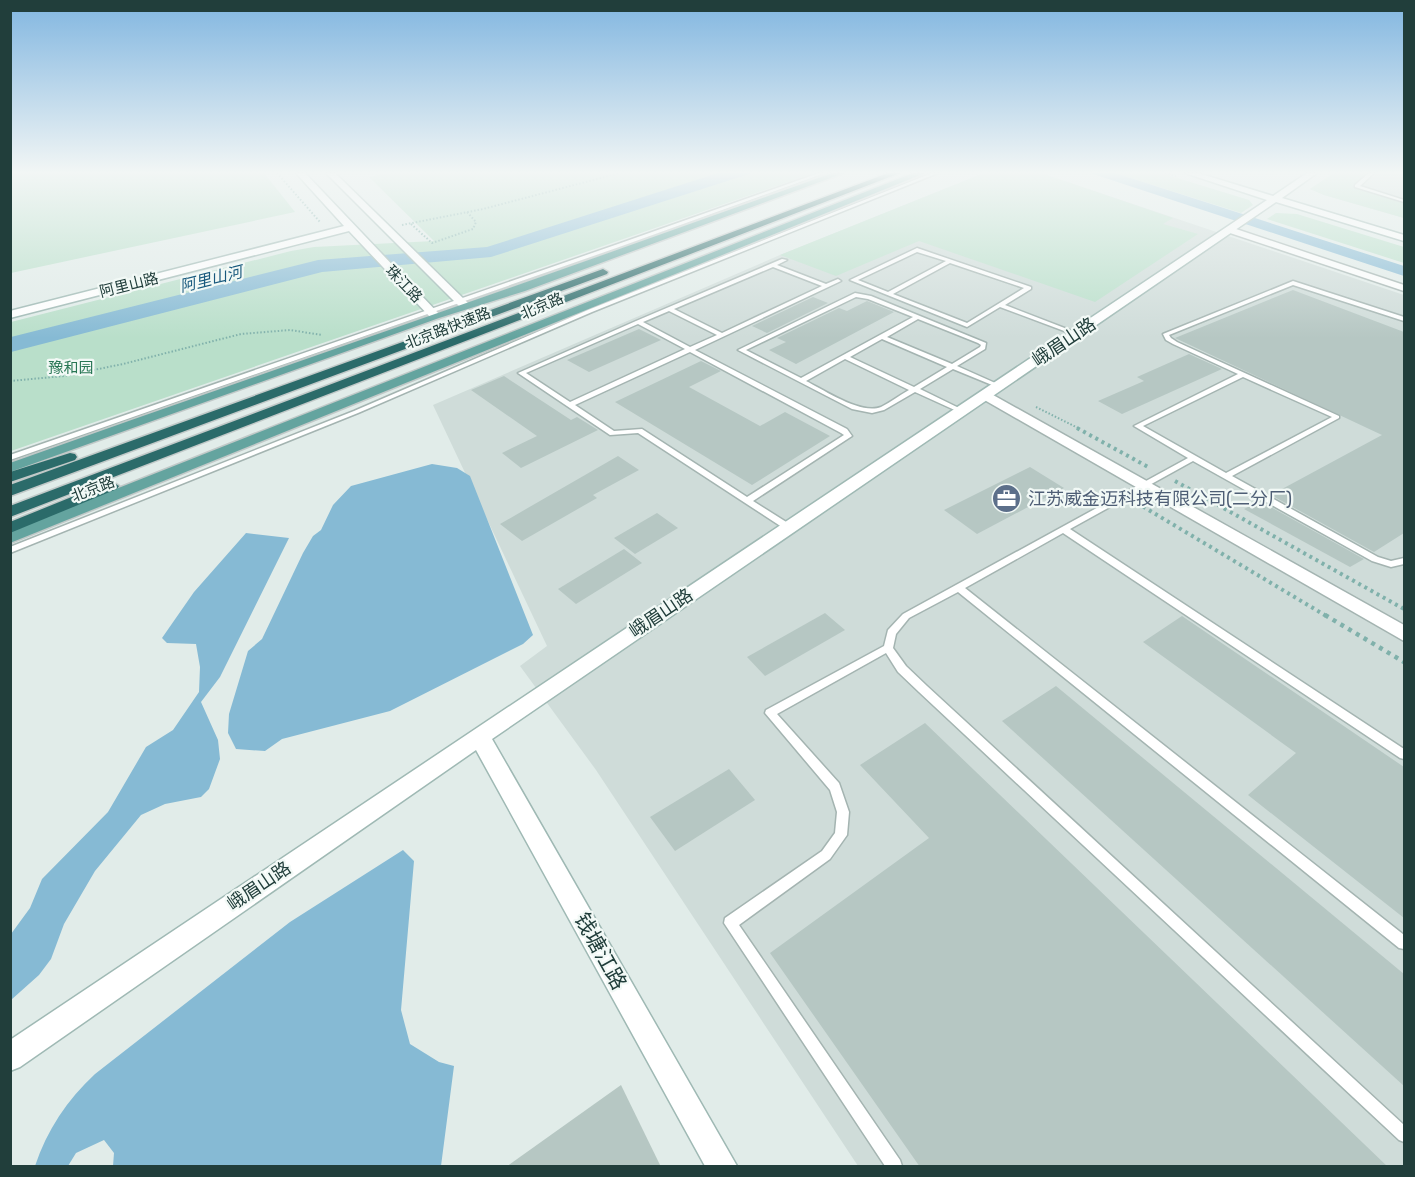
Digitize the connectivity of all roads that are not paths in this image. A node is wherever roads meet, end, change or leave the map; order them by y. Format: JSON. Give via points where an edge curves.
{"nodes":[{"id":1,"x":347,"y":228,"type":"edge"},
{"id":2,"x":352,"y":228,"type":"edge"},
{"id":3,"x":386,"y":228,"type":"edge"},
{"id":4,"x":671,"y":228,"type":"edge"},
{"id":5,"x":689,"y":228,"type":"edge"},
{"id":6,"x":722,"y":228,"type":"edge"},
{"id":7,"x":753,"y":228,"type":"edge"},
{"id":8,"x":784,"y":228,"type":"edge"},
{"id":9,"x":799,"y":228,"type":"edge"},
{"id":10,"x":1234,"y":228,"type":"joint"},
{"id":11,"x":1374,"y":228,"type":"edge"},
{"id":12,"x":1404,"y":238,"type":"edge"},
{"id":13,"x":784,"y":260,"type":"dead end"},
{"id":14,"x":950,"y":261,"type":"junction"},
{"id":15,"x":773,"y":265,"type":"junction"},
{"id":16,"x":838,"y":281,"type":"dead end"},
{"id":17,"x":826,"y":286,"type":"junction"},
{"id":18,"x":1404,"y":288,"type":"edge"},
{"id":19,"x":548,"y":293,"type":"junction"},
{"id":20,"x":888,"y":294,"type":"junction"},
{"id":21,"x":462,"y":304,"type":"junction"},
{"id":22,"x":1000,"y":305,"type":"junction"},
{"id":23,"x":669,"y":309,"type":"junction"},
{"id":24,"x":432,"y":313,"type":"junction"},
{"id":25,"x":10,"y":315,"type":"edge"},
{"id":26,"x":918,"y":317,"type":"junction"},
{"id":27,"x":1404,"y":319,"type":"edge"},
{"id":28,"x":511,"y":321,"type":"junction"},
{"id":29,"x":638,"y":322,"type":"junction"},
{"id":30,"x":1077,"y":333,"type":"junction"},
{"id":31,"x":722,"y":335,"type":"junction"},
{"id":32,"x":882,"y":337,"type":"junction"},
{"id":33,"x":690,"y":350,"type":"junction"},
{"id":34,"x":845,"y":357,"type":"junction"},
{"id":35,"x":952,"y":366,"type":"junction"},
{"id":36,"x":1243,"y":374,"type":"junction"},
{"id":37,"x":801,"y":381,"type":"junction"},
{"id":38,"x":915,"y":389,"type":"junction"},
{"id":39,"x":992,"y":390,"type":"junction"},
{"id":40,"x":570,"y":405,"type":"junction"},
{"id":41,"x":961,"y":411,"type":"junction"},
{"id":42,"x":10,"y":458,"type":"edge"},
{"id":43,"x":1193,"y":458,"type":"junction"},
{"id":44,"x":10,"y":468,"type":"edge"},
{"id":45,"x":1227,"y":476,"type":"junction"},
{"id":46,"x":10,"y":477,"type":"edge"},
{"id":47,"x":1143,"y":484,"type":"junction"},
{"id":48,"x":10,"y":491,"type":"edge"},
{"id":49,"x":747,"y":501,"type":"junction"},
{"id":50,"x":10,"y":512,"type":"edge"},
{"id":51,"x":788,"y":527,"type":"junction"},
{"id":52,"x":10,"y":528,"type":"edge"},
{"id":53,"x":1063,"y":529,"type":"junction"},
{"id":54,"x":10,"y":538,"type":"edge"},
{"id":55,"x":10,"y":550,"type":"edge"},
{"id":56,"x":1404,"y":561,"type":"edge"},
{"id":57,"x":958,"y":587,"type":"junction"},
{"id":58,"x":1404,"y":634,"type":"edge"},
{"id":59,"x":888,"y":648,"type":"junction"},
{"id":60,"x":479,"y":736,"type":"junction"},
{"id":61,"x":1404,"y":755,"type":"edge"},
{"id":62,"x":1404,"y":943,"type":"edge"},
{"id":63,"x":10,"y":1057,"type":"edge"},
{"id":64,"x":1404,"y":1135,"type":"edge"},
{"id":65,"x":722,"y":1167,"type":"edge"},
{"id":66,"x":894,"y":1167,"type":"edge"}],
"edges":[{"from":1,"to":25,"type":"street","name":"阿里山路"},
{"from":2,"to":24,"type":"street","name":"珠江路"},
{"from":3,"to":21,"type":"street","name":"珠江路"},
{"from":4,"to":21,"type":"lane"},
{"from":5,"to":21,"type":"main road","name":"北京路","via":[[521,289]]},
{"from":6,"to":19,"type":"highway","name":"北京路快速路"},
{"from":7,"to":28,"type":"highway","name":"北京路快速路"},
{"from":8,"to":54,"type":"main road","name":"北京路"},
{"from":9,"to":55,"type":"lane"},
{"from":10,"to":18,"type":"street"},
{"from":10,"to":30,"type":"street","name":"峨眉山路"},
{"from":11,"to":12,"type":"street"},
{"from":13,"to":15,"type":"lane"},
{"from":14,"to":20,"type":"lane"},
{"from":14,"to":20,"type":"lane","via":[[917,250],[853,280]]},
{"from":14,"to":22,"type":"lane","via":[[1029,288]]},
{"from":15,"to":17,"type":"lane"},
{"from":15,"to":23,"type":"lane"},
{"from":16,"to":17,"type":"lane"},
{"from":17,"to":31,"type":"lane"},
{"from":19,"to":46,"type":"highway","via":[[435,326]]},
{"from":19,"to":48,"type":"highway","name":"北京路快速路"},
{"from":20,"to":22,"type":"lane","via":[[967,325]]},
{"from":21,"to":24,"type":"main road","name":"北京路"},
{"from":22,"to":30,"type":"lane"},
{"from":23,"to":29,"type":"lane"},
{"from":23,"to":31,"type":"lane"},
{"from":24,"to":42,"type":"lane","via":[[346,339]]},
{"from":24,"to":44,"type":"main road","name":"北京路"},
{"from":26,"to":32,"type":"lane"},
{"from":26,"to":35,"type":"lane","via":[[984,344]]},
{"from":26,"to":37,"type":"lane","via":[[869,297],[849,296],[741,350]]},
{"from":27,"to":36,"type":"lane","via":[[1293,283],[1166,334],[1168,339]]},
{"from":28,"to":50,"type":"highway","name":"北京路快速路"},
{"from":28,"to":52,"type":"highway","via":[[423,361]]},
{"from":29,"to":33,"type":"lane"},
{"from":29,"to":40,"type":"lane","via":[[521,373]]},
{"from":30,"to":39,"type":"street","name":"峨眉山路"},
{"from":31,"to":33,"type":"lane"},
{"from":32,"to":34,"type":"lane"},
{"from":32,"to":35,"type":"lane"},
{"from":33,"to":40,"type":"lane"},
{"from":33,"to":49,"type":"lane","via":[[848,435]]},
{"from":34,"to":37,"type":"lane"},
{"from":34,"to":38,"type":"lane"},
{"from":35,"to":38,"type":"lane"},
{"from":35,"to":39,"type":"lane"},
{"from":36,"to":43,"type":"lane","via":[[1138,426]]},
{"from":36,"to":45,"type":"lane","via":[[1337,417]]},
{"from":37,"to":38,"type":"lane","via":[[852,407],[872,411]]},
{"from":38,"to":41,"type":"lane"},
{"from":39,"to":41,"type":"street","name":"峨眉山路"},
{"from":39,"to":47,"type":"street"},
{"from":40,"to":49,"type":"lane","via":[[613,433],[639,431]]},
{"from":41,"to":51,"type":"street","name":"峨眉山路"},
{"from":43,"to":45,"type":"lane"},
{"from":43,"to":47,"type":"lane"},
{"from":45,"to":56,"type":"lane","via":[[1375,559],[1392,564]]},
{"from":47,"to":53,"type":"lane"},
{"from":47,"to":58,"type":"street"},
{"from":49,"to":51,"type":"lane"},
{"from":51,"to":60,"type":"street","name":"峨眉山路"},
{"from":53,"to":57,"type":"lane"},
{"from":53,"to":61,"type":"lane"},
{"from":57,"to":59,"type":"lane","via":[[906,616],[891,633]]},
{"from":57,"to":62,"type":"lane"},
{"from":59,"to":64,"type":"lane","via":[[923,689]]},
{"from":59,"to":66,"type":"lane","via":[[770,713],[835,787],[843,812],[841,835],[826,855],[730,923]]},
{"from":60,"to":63,"type":"street","name":"峨眉山路"},
{"from":60,"to":65,"type":"street","name":"钱塘江路"}]}
